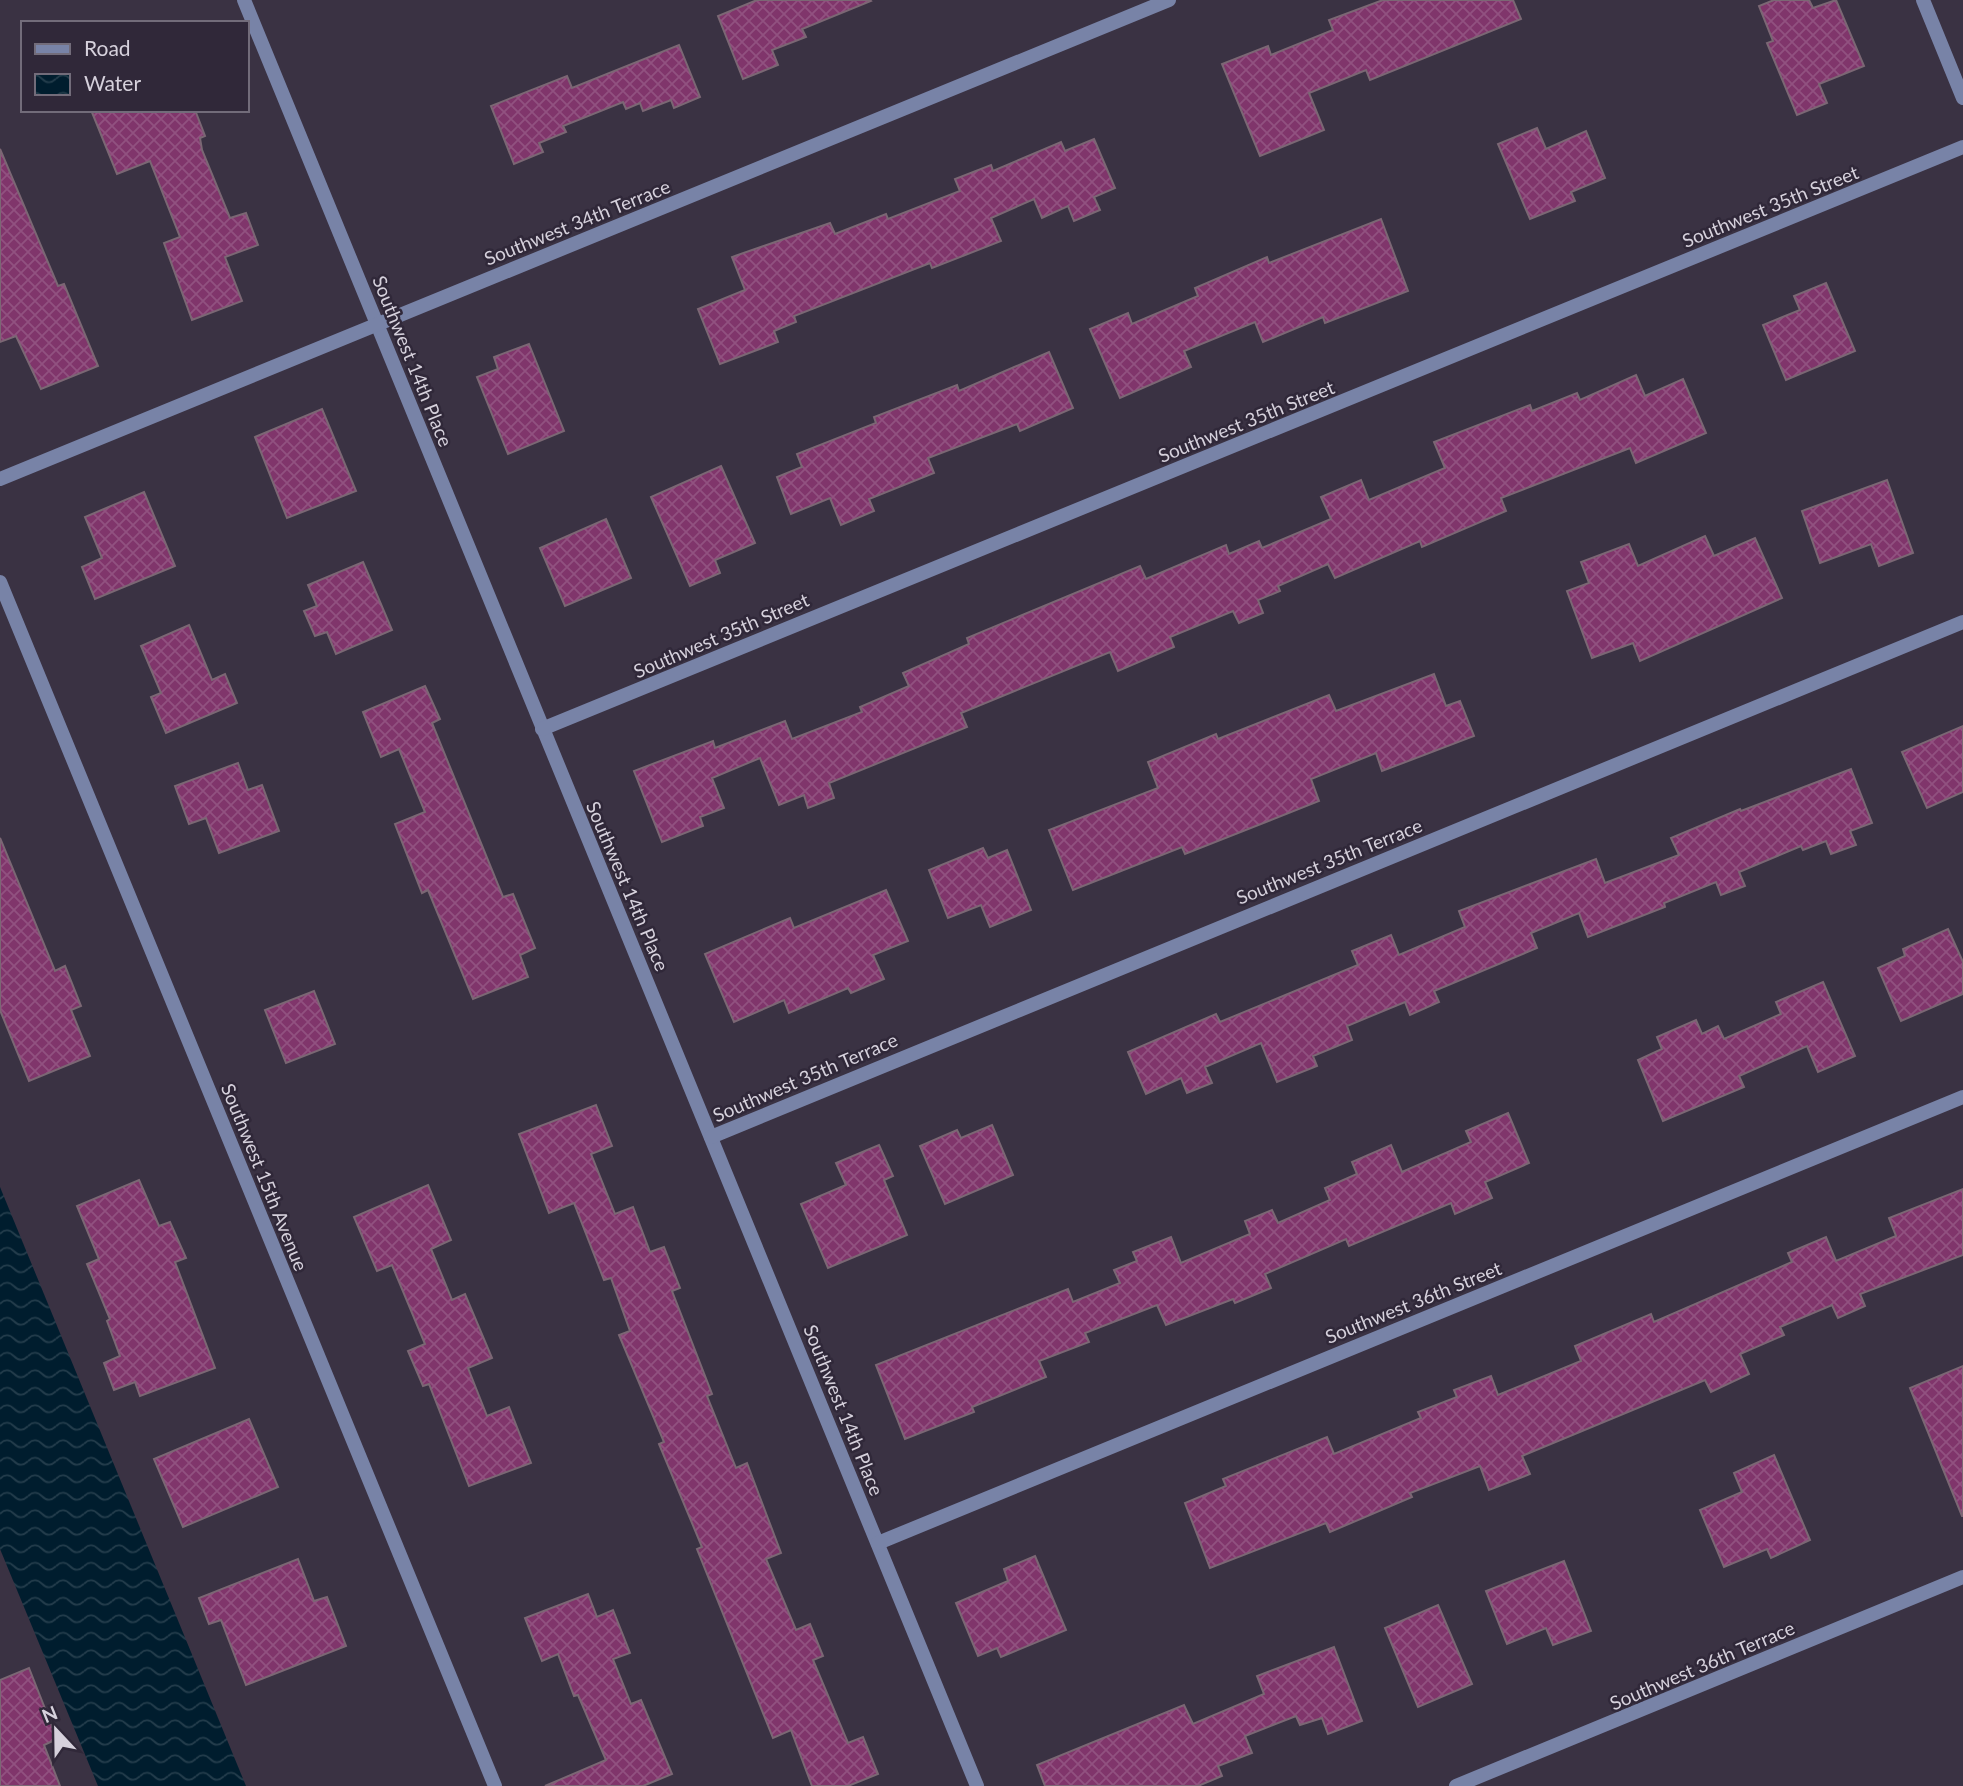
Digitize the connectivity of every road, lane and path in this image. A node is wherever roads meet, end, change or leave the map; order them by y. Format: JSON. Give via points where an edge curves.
{"nodes":[{"id":1,"x":244,"y":0,"type":"edge"},
{"id":2,"x":1169,"y":0,"type":"edge"},
{"id":3,"x":1923,"y":0,"type":"edge"},
{"id":4,"x":1963,"y":98,"type":"edge"},
{"id":5,"x":1963,"y":147,"type":"edge"},
{"id":6,"x":377,"y":325,"type":"junction"},
{"id":7,"x":0,"y":479,"type":"edge"},
{"id":8,"x":0,"y":582,"type":"edge"},
{"id":9,"x":1963,"y":622,"type":"edge"},
{"id":10,"x":542,"y":729,"type":"junction"},
{"id":11,"x":1963,"y":1097,"type":"edge"},
{"id":12,"x":711,"y":1137,"type":"junction"},
{"id":13,"x":878,"y":1543,"type":"junction"},
{"id":14,"x":1963,"y":1577,"type":"edge"},
{"id":15,"x":495,"y":1786,"type":"edge"},
{"id":16,"x":977,"y":1786,"type":"edge"},
{"id":17,"x":1456,"y":1786,"type":"edge"}],
"edges":[{"from":1,"to":6,"type":"street","name":"Southwest 14th Place"},
{"from":2,"to":6,"type":"street","name":"Southwest 34th Terrace"},
{"from":3,"to":4,"type":"street"},
{"from":5,"to":10,"type":"street","name":"Southwest 35th Street"},
{"from":6,"to":7,"type":"street","name":"Southwest 34th Terrace"},
{"from":6,"to":10,"type":"street","name":"Southwest 14th Place"},
{"from":8,"to":15,"type":"street","name":"Southwest 15th Avenue"},
{"from":9,"to":12,"type":"street","name":"Southwest 35th Terrace"},
{"from":10,"to":12,"type":"street","name":"Southwest 14th Place"},
{"from":11,"to":13,"type":"street","name":"Southwest 36th Street"},
{"from":12,"to":13,"type":"street","name":"Southwest 14th Place"},
{"from":13,"to":16,"type":"street","name":"Southwest 14th Place"},
{"from":14,"to":17,"type":"street","name":"Southwest 36th Terrace"}]}
